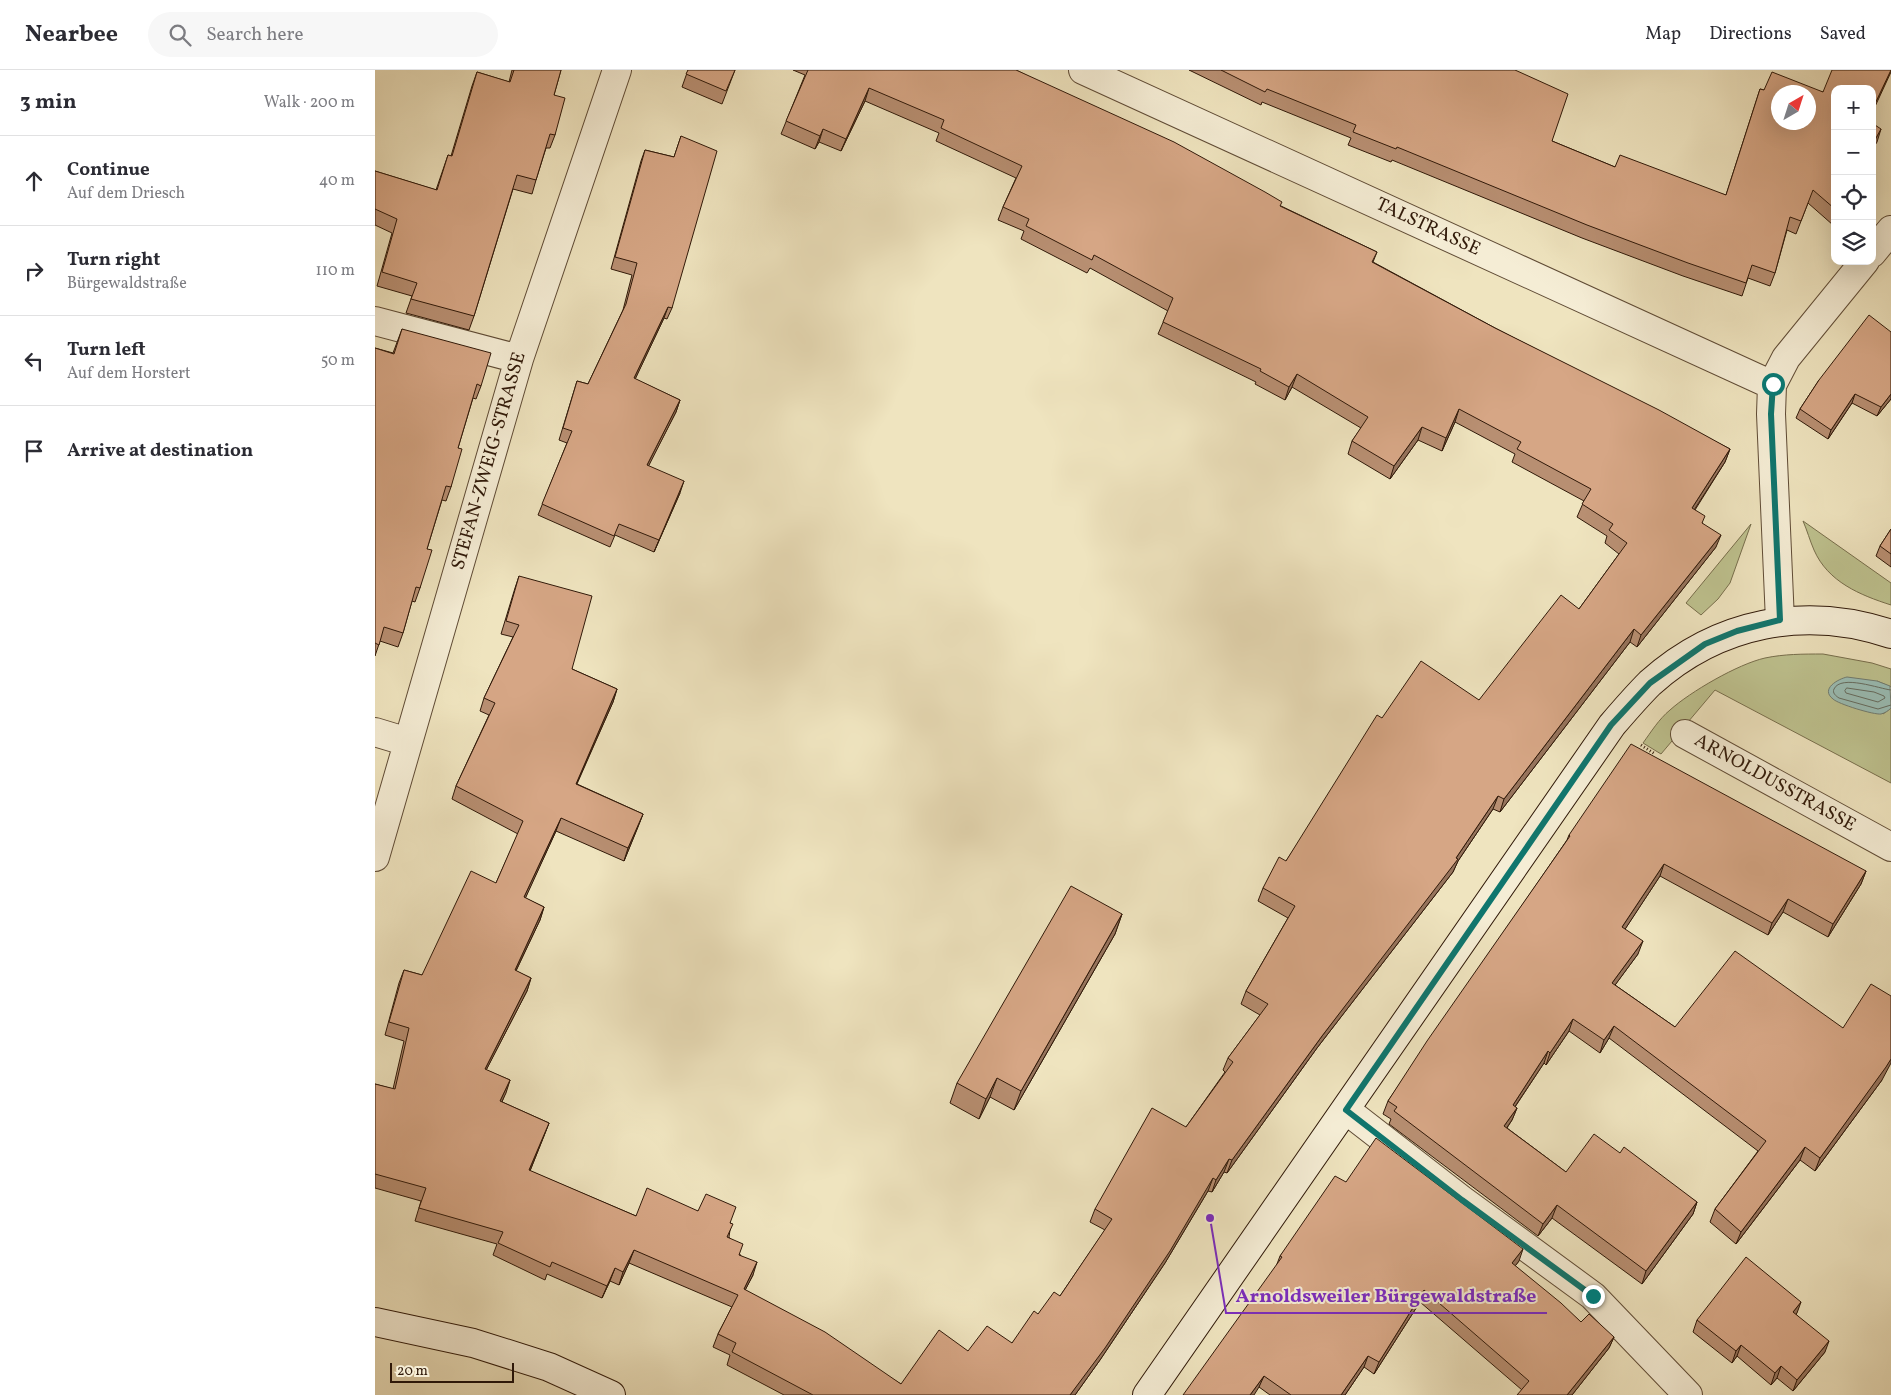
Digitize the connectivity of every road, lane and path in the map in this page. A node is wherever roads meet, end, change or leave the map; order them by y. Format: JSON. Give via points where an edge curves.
{"nodes":[{"id":1,"x":617,"y":70,"type":"edge"},
{"id":2,"x":1083,"y":70,"type":"edge"},
{"id":3,"x":1891,"y":230,"type":"edge"},
{"id":4,"x":1876,"y":248,"type":"edge"},
{"id":5,"x":1862,"y":265,"type":"edge"},
{"id":6,"x":375,"y":321,"type":"edge"},
{"id":7,"x":519,"y":358,"type":"junction"},
{"id":8,"x":1773,"y":384,"type":"junction"},
{"id":9,"x":1780,"y":620,"type":"junction"},
{"id":10,"x":1891,"y":634,"type":"edge"},
{"id":11,"x":375,"y":732,"type":"edge"},
{"id":12,"x":1685,"y":734,"type":"dead end"},
{"id":13,"x":408,"y":742,"type":"junction"},
{"id":14,"x":1891,"y":847,"type":"edge"},
{"id":15,"x":375,"y":857,"type":"edge"},
{"id":16,"x":1346,"y":1110,"type":"junction"},
{"id":17,"x":375,"y":1322,"type":"edge"},
{"id":18,"x":611,"y":1395,"type":"edge"},
{"id":19,"x":1147,"y":1395,"type":"edge"},
{"id":20,"x":1688,"y":1395,"type":"edge"}],
"edges":[{"from":1,"to":7,"type":"street","name":"STEFAN-ZWEIG-STRASSE"},
{"from":2,"to":8,"type":"street","name":"TALSTRASSE"},
{"from":3,"to":4,"type":"street"},
{"from":5,"to":8,"type":"street","via":[[1786,358]]},
{"from":6,"to":7,"type":"street"},
{"from":7,"to":13,"type":"street","name":"STEFAN-ZWEIG-STRASSE"},
{"from":8,"to":9,"type":"street","via":[[1771,414]]},
{"from":9,"to":10,"type":"street","via":[[1821,620],[1869,626]]},
{"from":9,"to":16,"type":"street","via":[[1737,631],[1705,644],[1650,683],[1611,725]]},
{"from":11,"to":13,"type":"street"},
{"from":12,"to":14,"type":"street","name":"ARNOLDUSSTRASSE"},
{"from":13,"to":15,"type":"street","name":"STEFAN-ZWEIG-STRASSE"},
{"from":16,"to":19,"type":"street"},
{"from":16,"to":20,"type":"street","via":[[1593,1296]]},
{"from":17,"to":18,"type":"street","via":[[473,1342],[549,1367]]}]}
